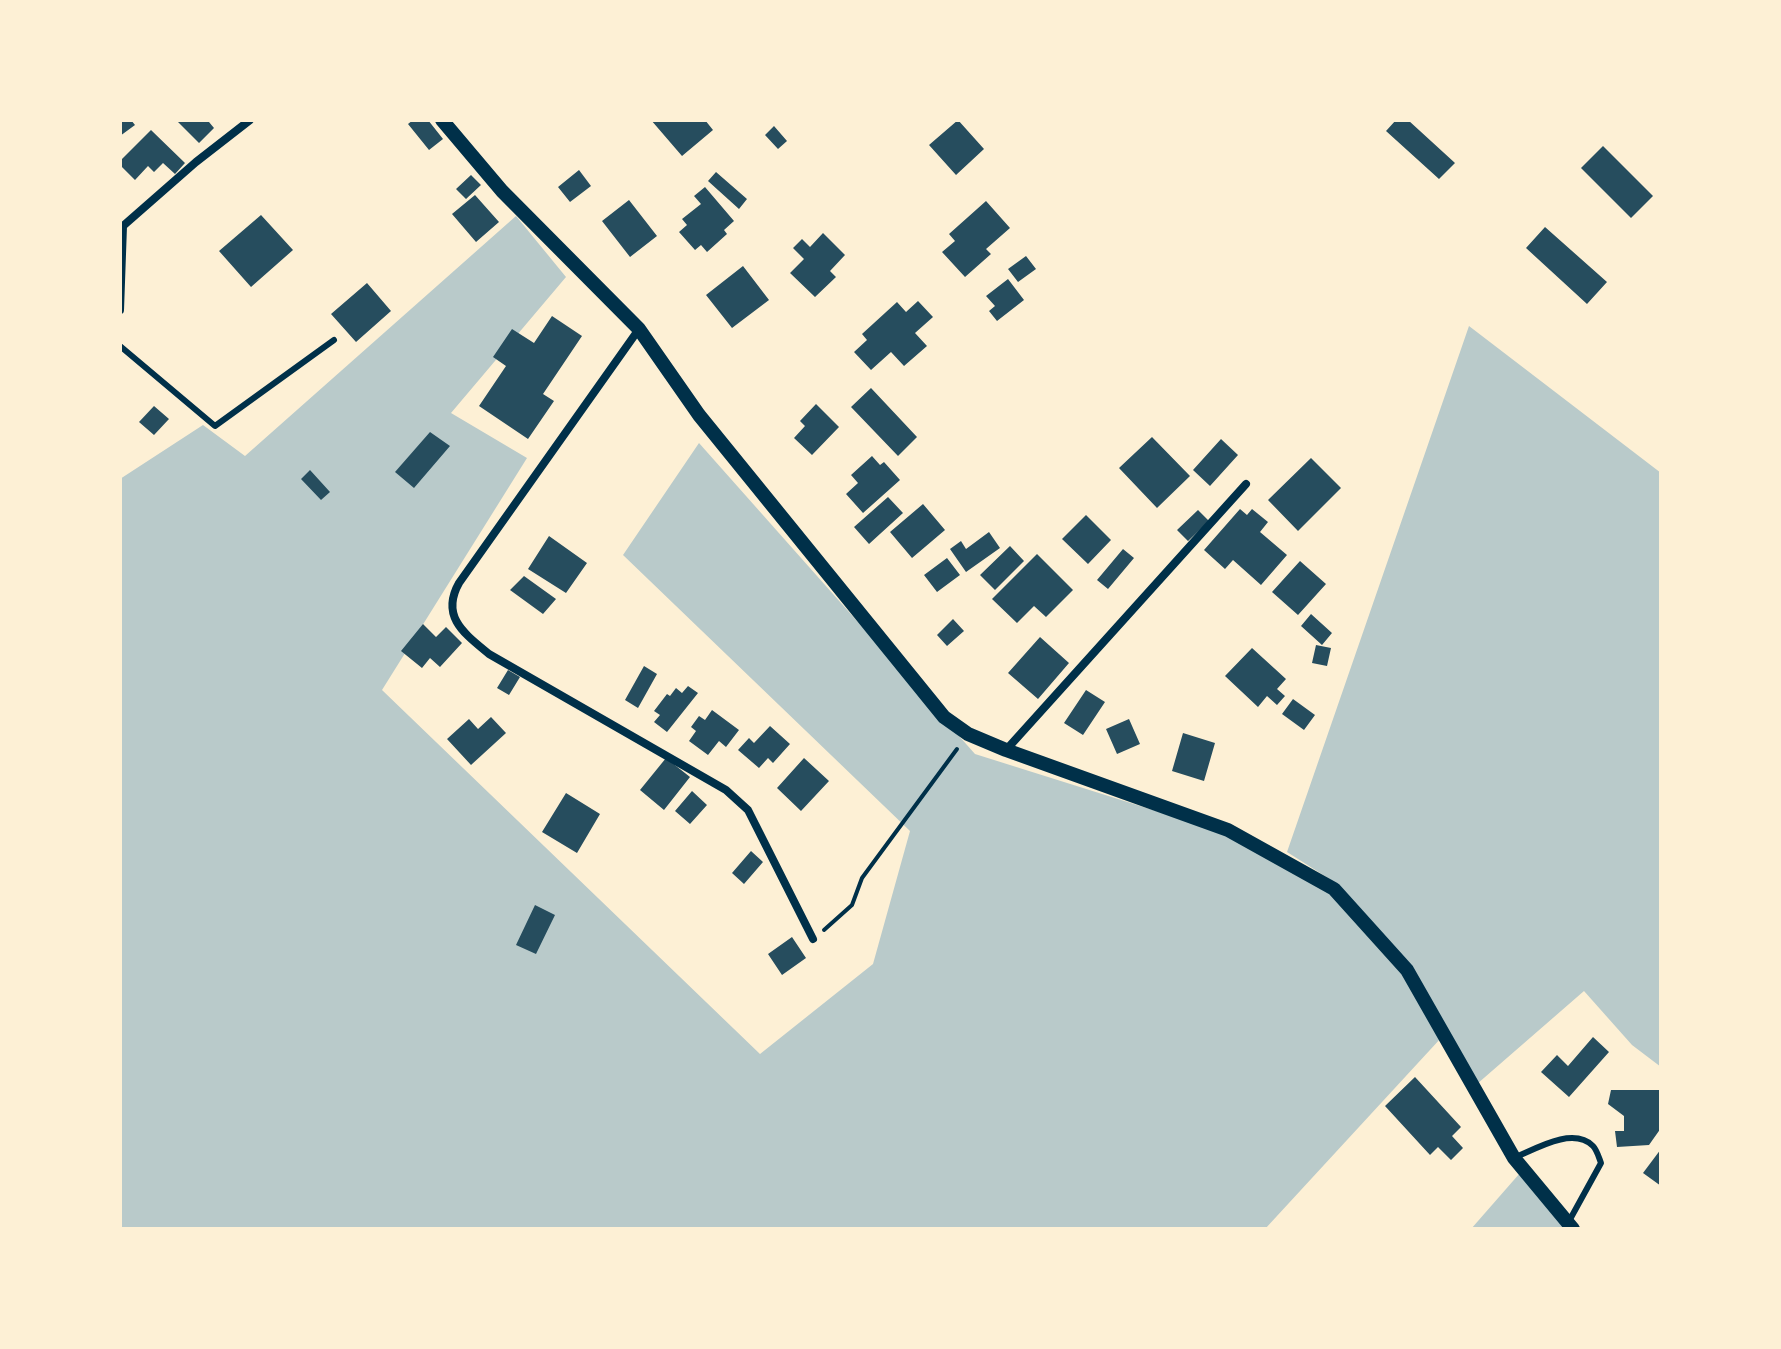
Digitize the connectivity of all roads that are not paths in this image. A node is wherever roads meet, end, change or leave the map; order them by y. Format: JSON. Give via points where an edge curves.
{"nodes":[{"id":1,"x":250,"y":120,"type":"edge"},
{"id":2,"x":442,"y":120,"type":"edge"},
{"id":3,"x":122,"y":225,"type":"edge"},
{"id":4,"x":120,"y":310,"type":"edge"},
{"id":5,"x":639,"y":329,"type":"junction"},
{"id":6,"x":334,"y":340,"type":"dead end"},
{"id":7,"x":120,"y":346,"type":"edge"},
{"id":8,"x":1246,"y":484,"type":"dead end"},
{"id":9,"x":1006,"y":750,"type":"junction"},
{"id":10,"x":813,"y":939,"type":"road end"},
{"id":11,"x":1514,"y":1158,"type":"junction"},
{"id":12,"x":1571,"y":1226,"type":"edge"}],
"edges":[{"from":1,"to":3,"type":"street"},
{"from":2,"to":5,"type":"street","via":[[502,191]]},
{"from":3,"to":4,"type":"street"},
{"from":5,"to":9,"type":"street","via":[[699,415],[944,717]]},
{"from":5,"to":10,"type":"street","via":[[459,583],[453,614],[458,626],[489,654],[737,799],[748,810]]},
{"from":6,"to":7,"type":"lane","via":[[215,426]]},
{"from":8,"to":9,"type":"street"},
{"from":9,"to":11,"type":"street","via":[[1228,830],[1334,889],[1407,970]]},
{"from":11,"to":12,"type":"street"},
{"from":11,"to":12,"type":"lane","via":[[1557,1140],[1580,1138],[1594,1147],[1601,1163]]}]}
